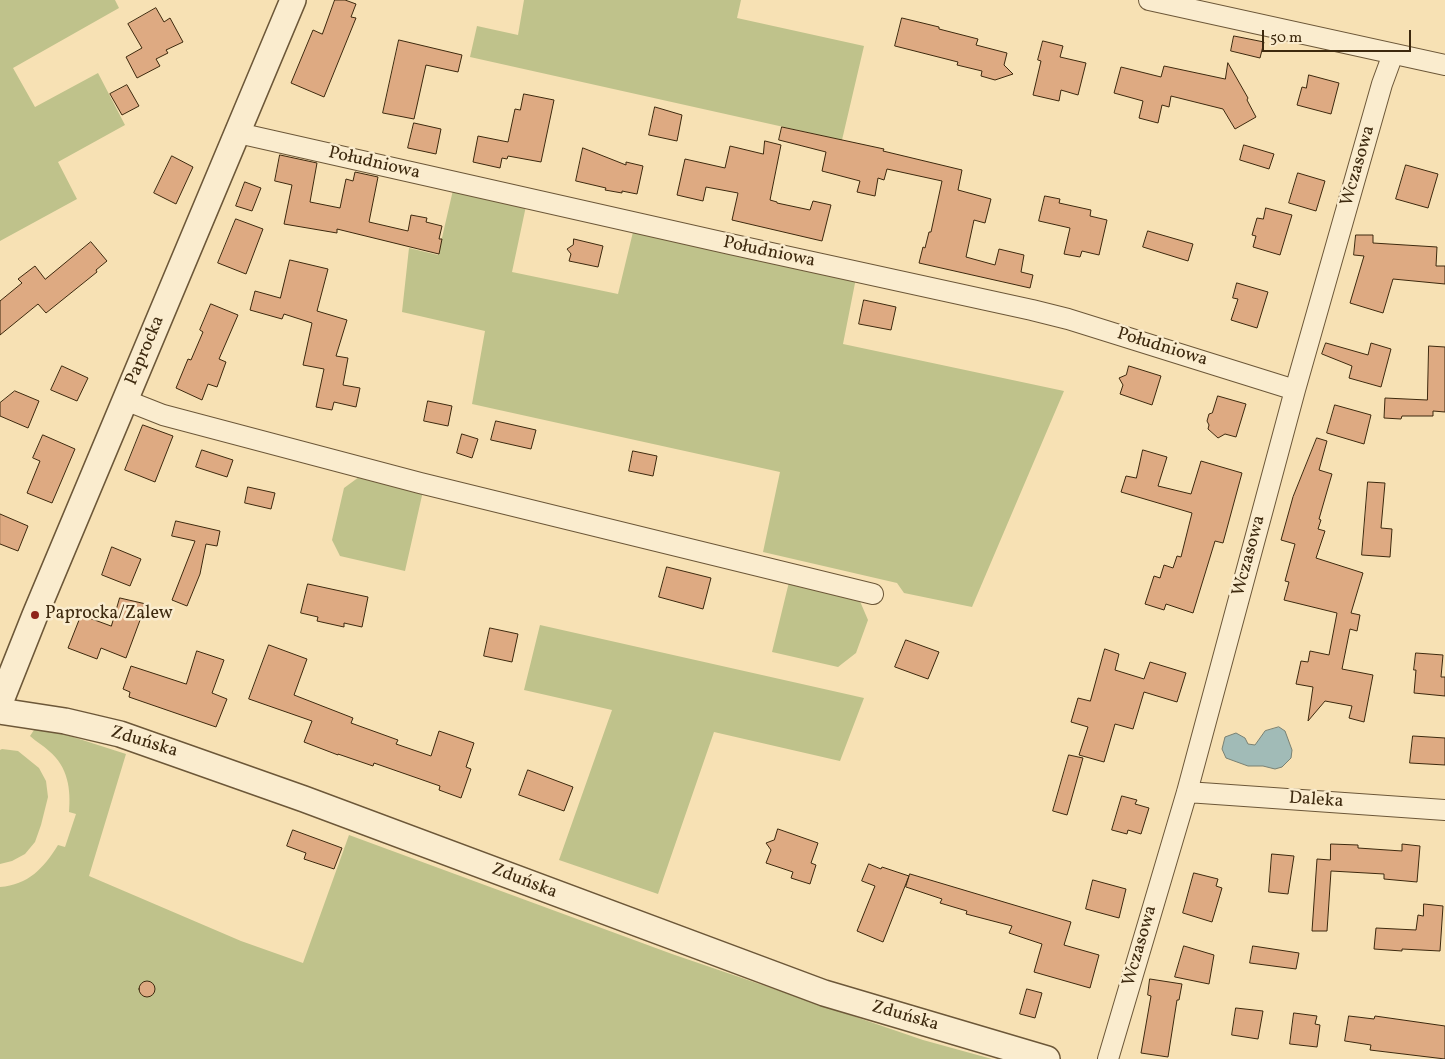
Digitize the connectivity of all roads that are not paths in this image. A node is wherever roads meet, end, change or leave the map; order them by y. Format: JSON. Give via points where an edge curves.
{"nodes":[{"id":1,"x":294,"y":0,"type":"edge"},
{"id":2,"x":1148,"y":0,"type":"edge"},
{"id":3,"x":1393,"y":54,"type":"junction"},
{"id":4,"x":1445,"y":65,"type":"edge"},
{"id":5,"x":238,"y":133,"type":"junction"},
{"id":6,"x":1295,"y":390,"type":"junction"},
{"id":7,"x":125,"y":400,"type":"junction"},
{"id":8,"x":874,"y":594,"type":"dead end"},
{"id":9,"x":0,"y":703,"type":"edge"},
{"id":10,"x":0,"y":710,"type":"edge"},
{"id":11,"x":1187,"y":792,"type":"junction"},
{"id":12,"x":1445,"y":810,"type":"edge"},
{"id":13,"x":1047,"y":1059,"type":"edge"},
{"id":14,"x":1108,"y":1059,"type":"edge"}],
"edges":[{"from":1,"to":5,"type":"street","name":"Paprocka"},
{"from":2,"to":3,"type":"street"},
{"from":3,"to":4,"type":"street"},
{"from":3,"to":6,"type":"street","name":"Wczasowa"},
{"from":5,"to":6,"type":"street","name":"Południowa","via":[[1032,310]]},
{"from":5,"to":7,"type":"street","name":"Paprocka"},
{"from":6,"to":11,"type":"street","name":"Wczasowa"},
{"from":7,"to":8,"type":"street","via":[[163,415],[420,483]]},
{"from":7,"to":9,"type":"street","name":"Paprocka"},
{"from":10,"to":13,"type":"street","name":"Zduńska","via":[[65,721],[137,740],[814,990]]},
{"from":11,"to":12,"type":"street","name":"Daleka"},
{"from":11,"to":14,"type":"street","name":"Wczasowa"}]}
